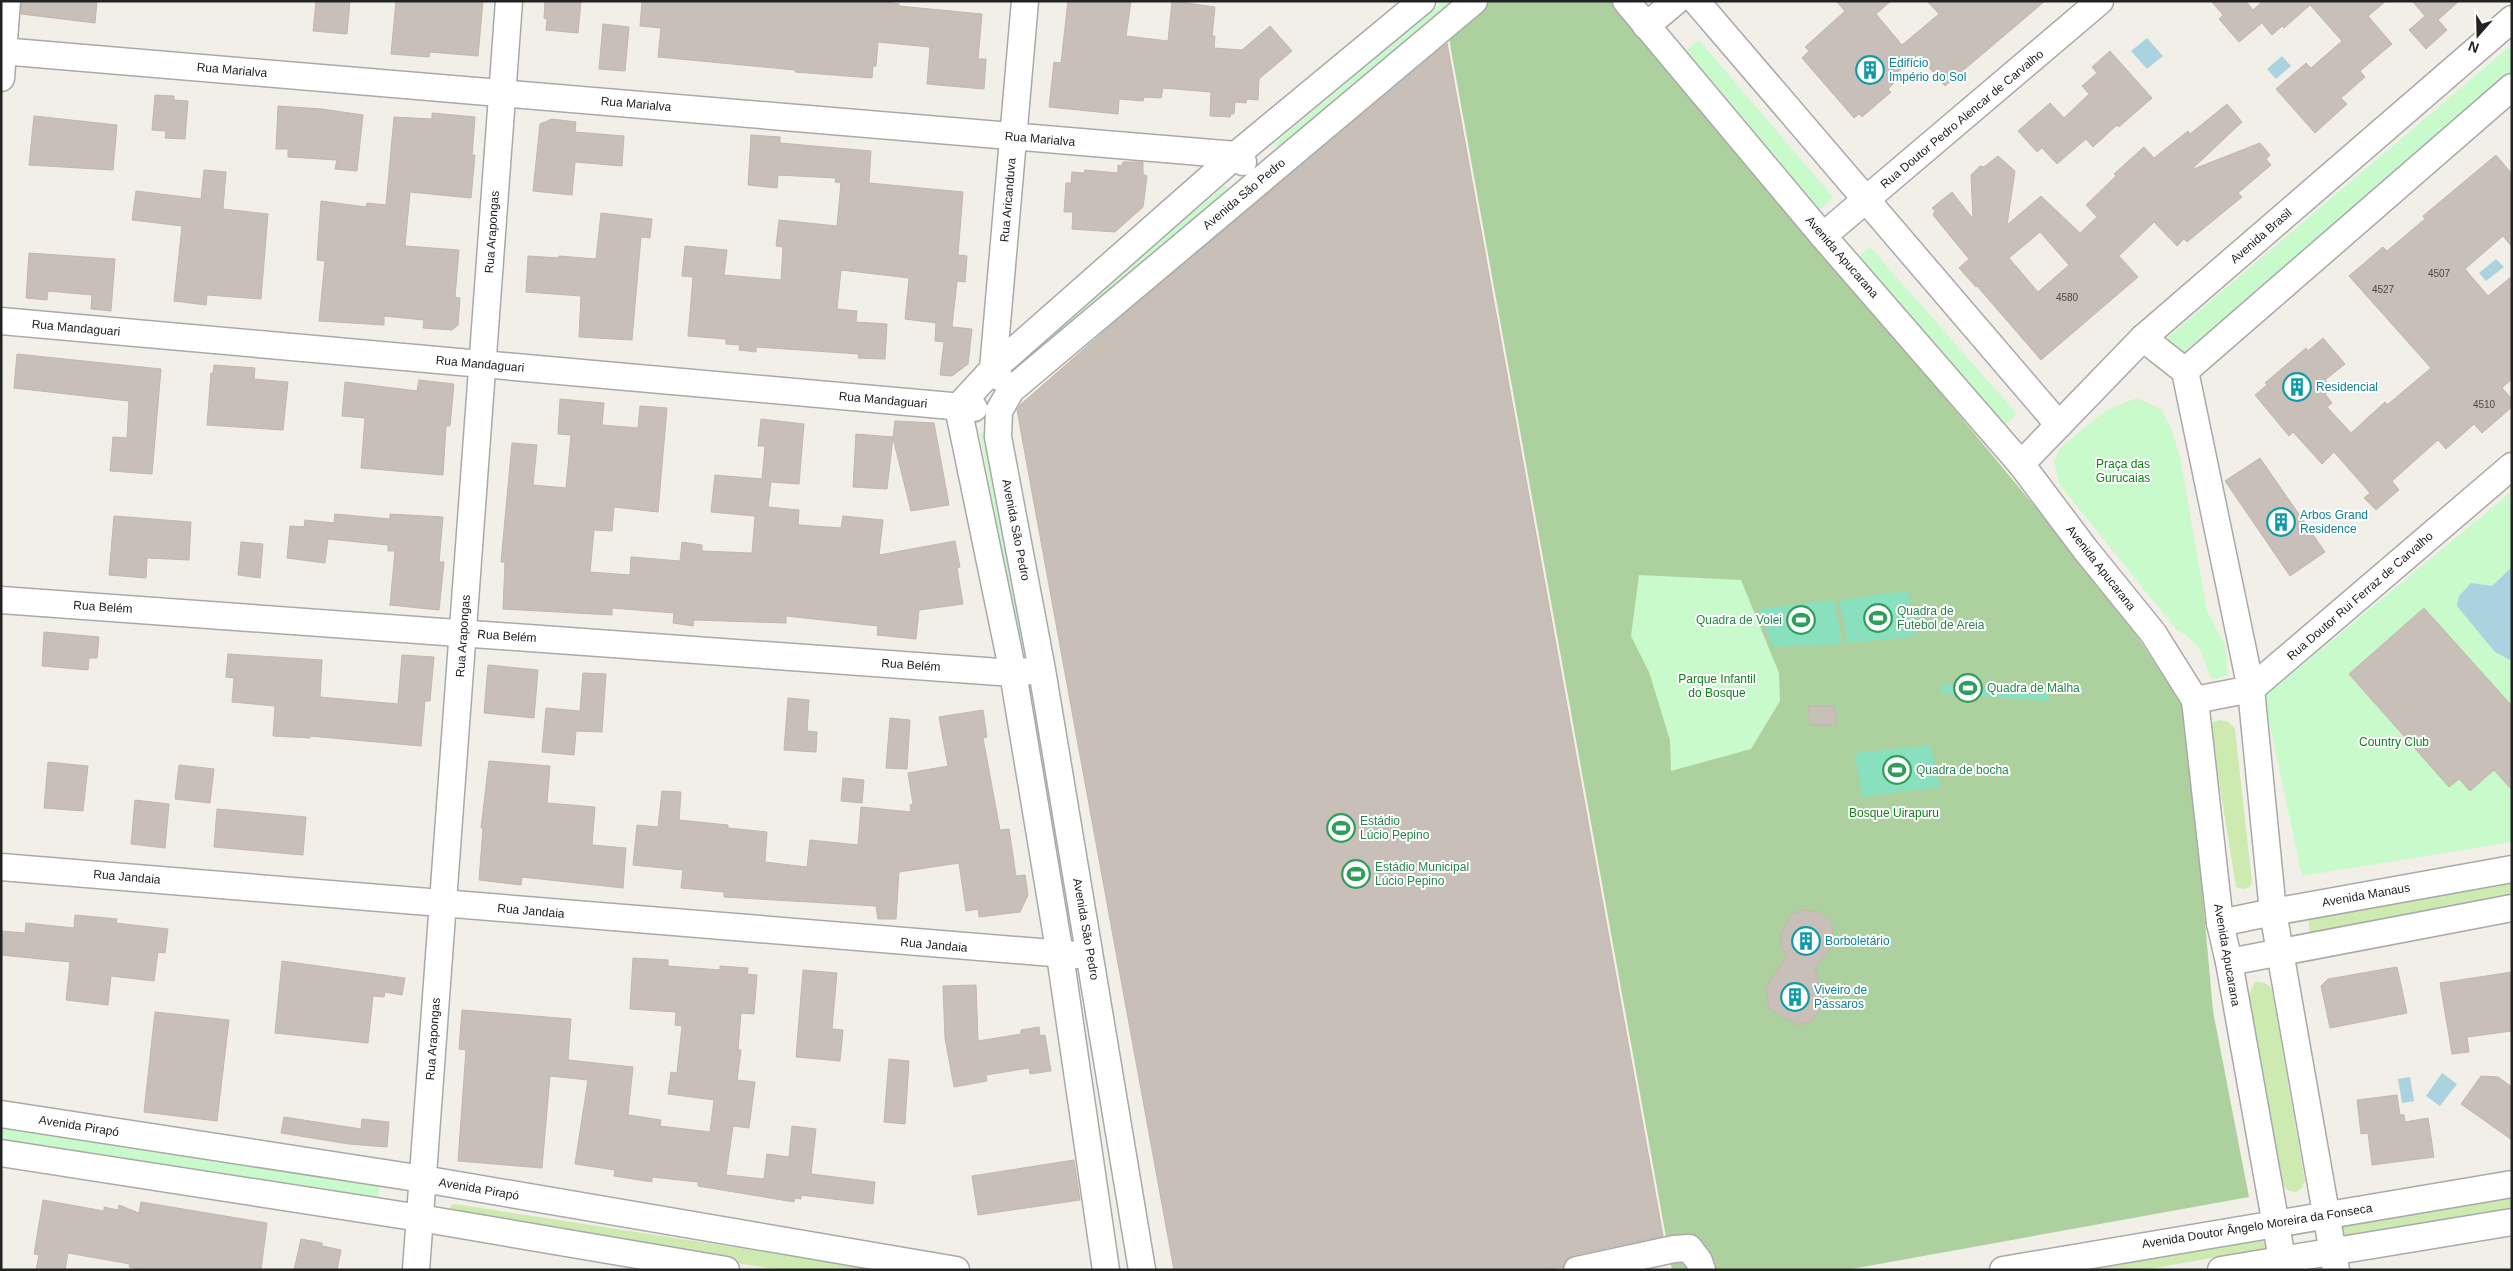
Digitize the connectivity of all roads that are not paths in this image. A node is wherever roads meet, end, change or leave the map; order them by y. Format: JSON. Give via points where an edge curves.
{"nodes":[{"id":1,"x":7,"y":1,"type":"edge"},
{"id":2,"x":509,"y":1,"type":"edge"},
{"id":3,"x":1025,"y":1,"type":"edge"},
{"id":4,"x":1422,"y":1,"type":"edge"},
{"id":5,"x":1474,"y":1,"type":"edge"},
{"id":6,"x":1626,"y":1,"type":"edge"},
{"id":7,"x":1676,"y":1,"type":"edge"},
{"id":8,"x":1696,"y":1,"type":"edge"},
{"id":9,"x":2100,"y":1,"type":"edge"},
{"id":10,"x":2512,"y":19,"type":"edge"},
{"id":11,"x":1646,"y":26,"type":"junction"},
{"id":12,"x":2,"y":51,"type":"edge"},
{"id":13,"x":1,"y":78,"type":"edge"},
{"id":14,"x":2512,"y":87,"type":"edge"},
{"id":15,"x":502,"y":93,"type":"junction"},
{"id":16,"x":1013,"y":136,"type":"junction"},
{"id":17,"x":1236,"y":155,"type":"junction"},
{"id":18,"x":1261,"y":179,"type":"junction"},
{"id":19,"x":1867,"y":199,"type":"junction"},
{"id":20,"x":1823,"y":236,"type":"junction"},
{"id":21,"x":1,"y":321,"type":"edge"},
{"id":22,"x":2143,"y":338,"type":"junction"},
{"id":23,"x":1021,"y":344,"type":"junction"},
{"id":24,"x":483,"y":364,"type":"junction"},
{"id":25,"x":1042,"y":365,"type":"junction"},
{"id":26,"x":993,"y":369,"type":"junction"},
{"id":27,"x":2185,"y":371,"type":"junction"},
{"id":28,"x":1005,"y":401,"type":"junction"},
{"id":29,"x":958,"y":407,"type":"junction"},
{"id":30,"x":2059,"y":425,"type":"junction"},
{"id":31,"x":2021,"y":464,"type":"junction"},
{"id":32,"x":2512,"y":466,"type":"edge"},
{"id":33,"x":1,"y":600,"type":"edge"},
{"id":34,"x":463,"y":633,"type":"junction"},
{"id":35,"x":1042,"y":670,"type":"junction"},
{"id":36,"x":1013,"y":672,"type":"junction"},
{"id":37,"x":2251,"y":689,"type":"junction"},
{"id":38,"x":2195,"y":700,"type":"junction"},
{"id":39,"x":1,"y":867,"type":"edge"},
{"id":40,"x":2512,"y":869,"type":"edge"},
{"id":41,"x":443,"y":904,"type":"junction"},
{"id":42,"x":2512,"y":908,"type":"edge"},
{"id":43,"x":2273,"y":912,"type":"junction"},
{"id":44,"x":2220,"y":923,"type":"junction"},
{"id":45,"x":2281,"y":952,"type":"junction"},
{"id":46,"x":1060,"y":955,"type":"junction"},
{"id":47,"x":1091,"y":955,"type":"junction"},
{"id":48,"x":2229,"y":962,"type":"junction"},
{"id":49,"x":1,"y":1114,"type":"edge"},
{"id":50,"x":1,"y":1153,"type":"edge"},
{"id":51,"x":423,"y":1179,"type":"junction"},
{"id":52,"x":2512,"y":1184,"type":"edge"},
{"id":53,"x":2325,"y":1214,"type":"junction"},
{"id":54,"x":420,"y":1218,"type":"junction"},
{"id":55,"x":2275,"y":1222,"type":"junction"},
{"id":56,"x":2512,"y":1222,"type":"edge"},
{"id":57,"x":2334,"y":1260,"type":"edge"},
{"id":58,"x":2283,"y":1265,"type":"edge"},
{"id":59,"x":416,"y":1270,"type":"edge"},
{"id":60,"x":726,"y":1270,"type":"edge"},
{"id":61,"x":956,"y":1270,"type":"edge"},
{"id":62,"x":1106,"y":1270,"type":"edge"},
{"id":63,"x":1142,"y":1270,"type":"edge"},
{"id":64,"x":1577,"y":1270,"type":"edge"},
{"id":65,"x":1702,"y":1270,"type":"edge"},
{"id":66,"x":2003,"y":1270,"type":"edge"},
{"id":67,"x":2221,"y":1270,"type":"edge"}],
"edges":[{"from":1,"to":12,"type":"street"},
{"from":2,"to":15,"type":"street","name":"Rua Arapongas"},
{"from":3,"to":16,"type":"street","name":"Rua Aricanduva"},
{"from":4,"to":17,"type":"street"},
{"from":5,"to":18,"type":"street","name":"Avenida São Pedro"},
{"from":6,"to":11,"type":"street","name":"Avenida Apucarana"},
{"from":7,"to":11,"type":"street"},
{"from":8,"to":19,"type":"street"},
{"from":9,"to":19,"type":"street","name":"Rua Doutor Pedro Alencar de Carvalho"},
{"from":10,"to":22,"type":"street","name":"Avenida Brasil"},
{"from":11,"to":20,"type":"street","name":"Avenida Apucarana"},
{"from":12,"to":13,"type":"street"},
{"from":12,"to":15,"type":"street","name":"Rua Marialva"},
{"from":14,"to":27,"type":"street"},
{"from":15,"to":16,"type":"street","name":"Rua Marialva"},
{"from":15,"to":24,"type":"street","name":"Rua Arapongas"},
{"from":16,"to":17,"type":"street","name":"Rua Marialva"},
{"from":16,"to":26,"type":"street","name":"Rua Aricanduva"},
{"from":17,"to":18,"type":"street"},
{"from":17,"to":23,"type":"street"},
{"from":18,"to":25,"type":"street","name":"Avenida São Pedro"},
{"from":19,"to":20,"type":"street","name":"Rua Doutor Pedro Alencar de Carvalho"},
{"from":19,"to":30,"type":"street"},
{"from":20,"to":31,"type":"street","name":"Avenida Apucarana"},
{"from":21,"to":24,"type":"street","name":"Rua Mandaguari"},
{"from":22,"to":27,"type":"street"},
{"from":22,"to":30,"type":"street","name":"Avenida Brasil"},
{"from":23,"to":25,"type":"street","via":[[1026,358]]},
{"from":23,"to":26,"type":"street"},
{"from":24,"to":29,"type":"street","name":"Rua Mandaguari"},
{"from":24,"to":34,"type":"street","name":"Rua Arapongas"},
{"from":25,"to":28,"type":"street","name":"Avenida São Pedro"},
{"from":26,"to":28,"type":"street"},
{"from":26,"to":29,"type":"street"},
{"from":27,"to":37,"type":"street"},
{"from":28,"to":29,"type":"street","name":"Rua Mandaguari"},
{"from":28,"to":35,"type":"street","name":"Avenida São Pedro","via":[[998,438]]},
{"from":29,"to":36,"type":"street"},
{"from":30,"to":31,"type":"street","name":"Avenida Brasil"},
{"from":31,"to":38,"type":"street","name":"Avenida Apucarana","via":[[2153,634]]},
{"from":32,"to":37,"type":"street","name":"Rua Doutor Rui Ferraz de Carvalho"},
{"from":33,"to":34,"type":"street","name":"Rua Belém"},
{"from":34,"to":36,"type":"street","name":"Rua Belém"},
{"from":34,"to":41,"type":"street","name":"Rua Arapongas"},
{"from":35,"to":36,"type":"street","name":"Rua Belém"},
{"from":35,"to":47,"type":"street","name":"Avenida São Pedro"},
{"from":36,"to":46,"type":"street"},
{"from":37,"to":38,"type":"street","name":"Rua Doutor Rui Ferraz de Carvalho"},
{"from":37,"to":43,"type":"street"},
{"from":38,"to":44,"type":"street","name":"Avenida Apucarana"},
{"from":39,"to":41,"type":"street","name":"Rua Jandaia"},
{"from":40,"to":43,"type":"street","name":"Avenida Manaus"},
{"from":41,"to":46,"type":"street","name":"Rua Jandaia"},
{"from":41,"to":51,"type":"street","name":"Rua Arapongas"},
{"from":42,"to":45,"type":"street"},
{"from":43,"to":44,"type":"street","name":"Avenida Manaus"},
{"from":43,"to":45,"type":"street"},
{"from":44,"to":48,"type":"street","name":"Avenida Apucarana"},
{"from":45,"to":48,"type":"street"},
{"from":45,"to":53,"type":"street"},
{"from":46,"to":47,"type":"street","name":"Rua Jandaia"},
{"from":46,"to":62,"type":"street"},
{"from":47,"to":63,"type":"street","name":"Avenida São Pedro"},
{"from":48,"to":55,"type":"street","name":"Avenida Apucarana"},
{"from":49,"to":51,"type":"street","name":"Avenida Pirapó"},
{"from":50,"to":54,"type":"street"},
{"from":51,"to":54,"type":"street","name":"Rua Arapongas"},
{"from":51,"to":61,"type":"street","name":"Avenida Pirapó"},
{"from":52,"to":53,"type":"street","name":"Avenida Doutor Ângelo Moreira da Fonseca"},
{"from":53,"to":55,"type":"street","name":"Avenida Doutor Ângelo Moreira da Fonseca"},
{"from":53,"to":57,"type":"street"},
{"from":54,"to":59,"type":"street","name":"Rua Arapongas"},
{"from":54,"to":60,"type":"street"},
{"from":55,"to":58,"type":"street","name":"Avenida Apucarana"},
{"from":55,"to":66,"type":"street","name":"Avenida Doutor Ângelo Moreira da Fonseca"},
{"from":56,"to":57,"type":"street"},
{"from":57,"to":58,"type":"street"},
{"from":58,"to":67,"type":"street"},
{"from":64,"to":65,"type":"street","via":[[1689,1248]]}]}
